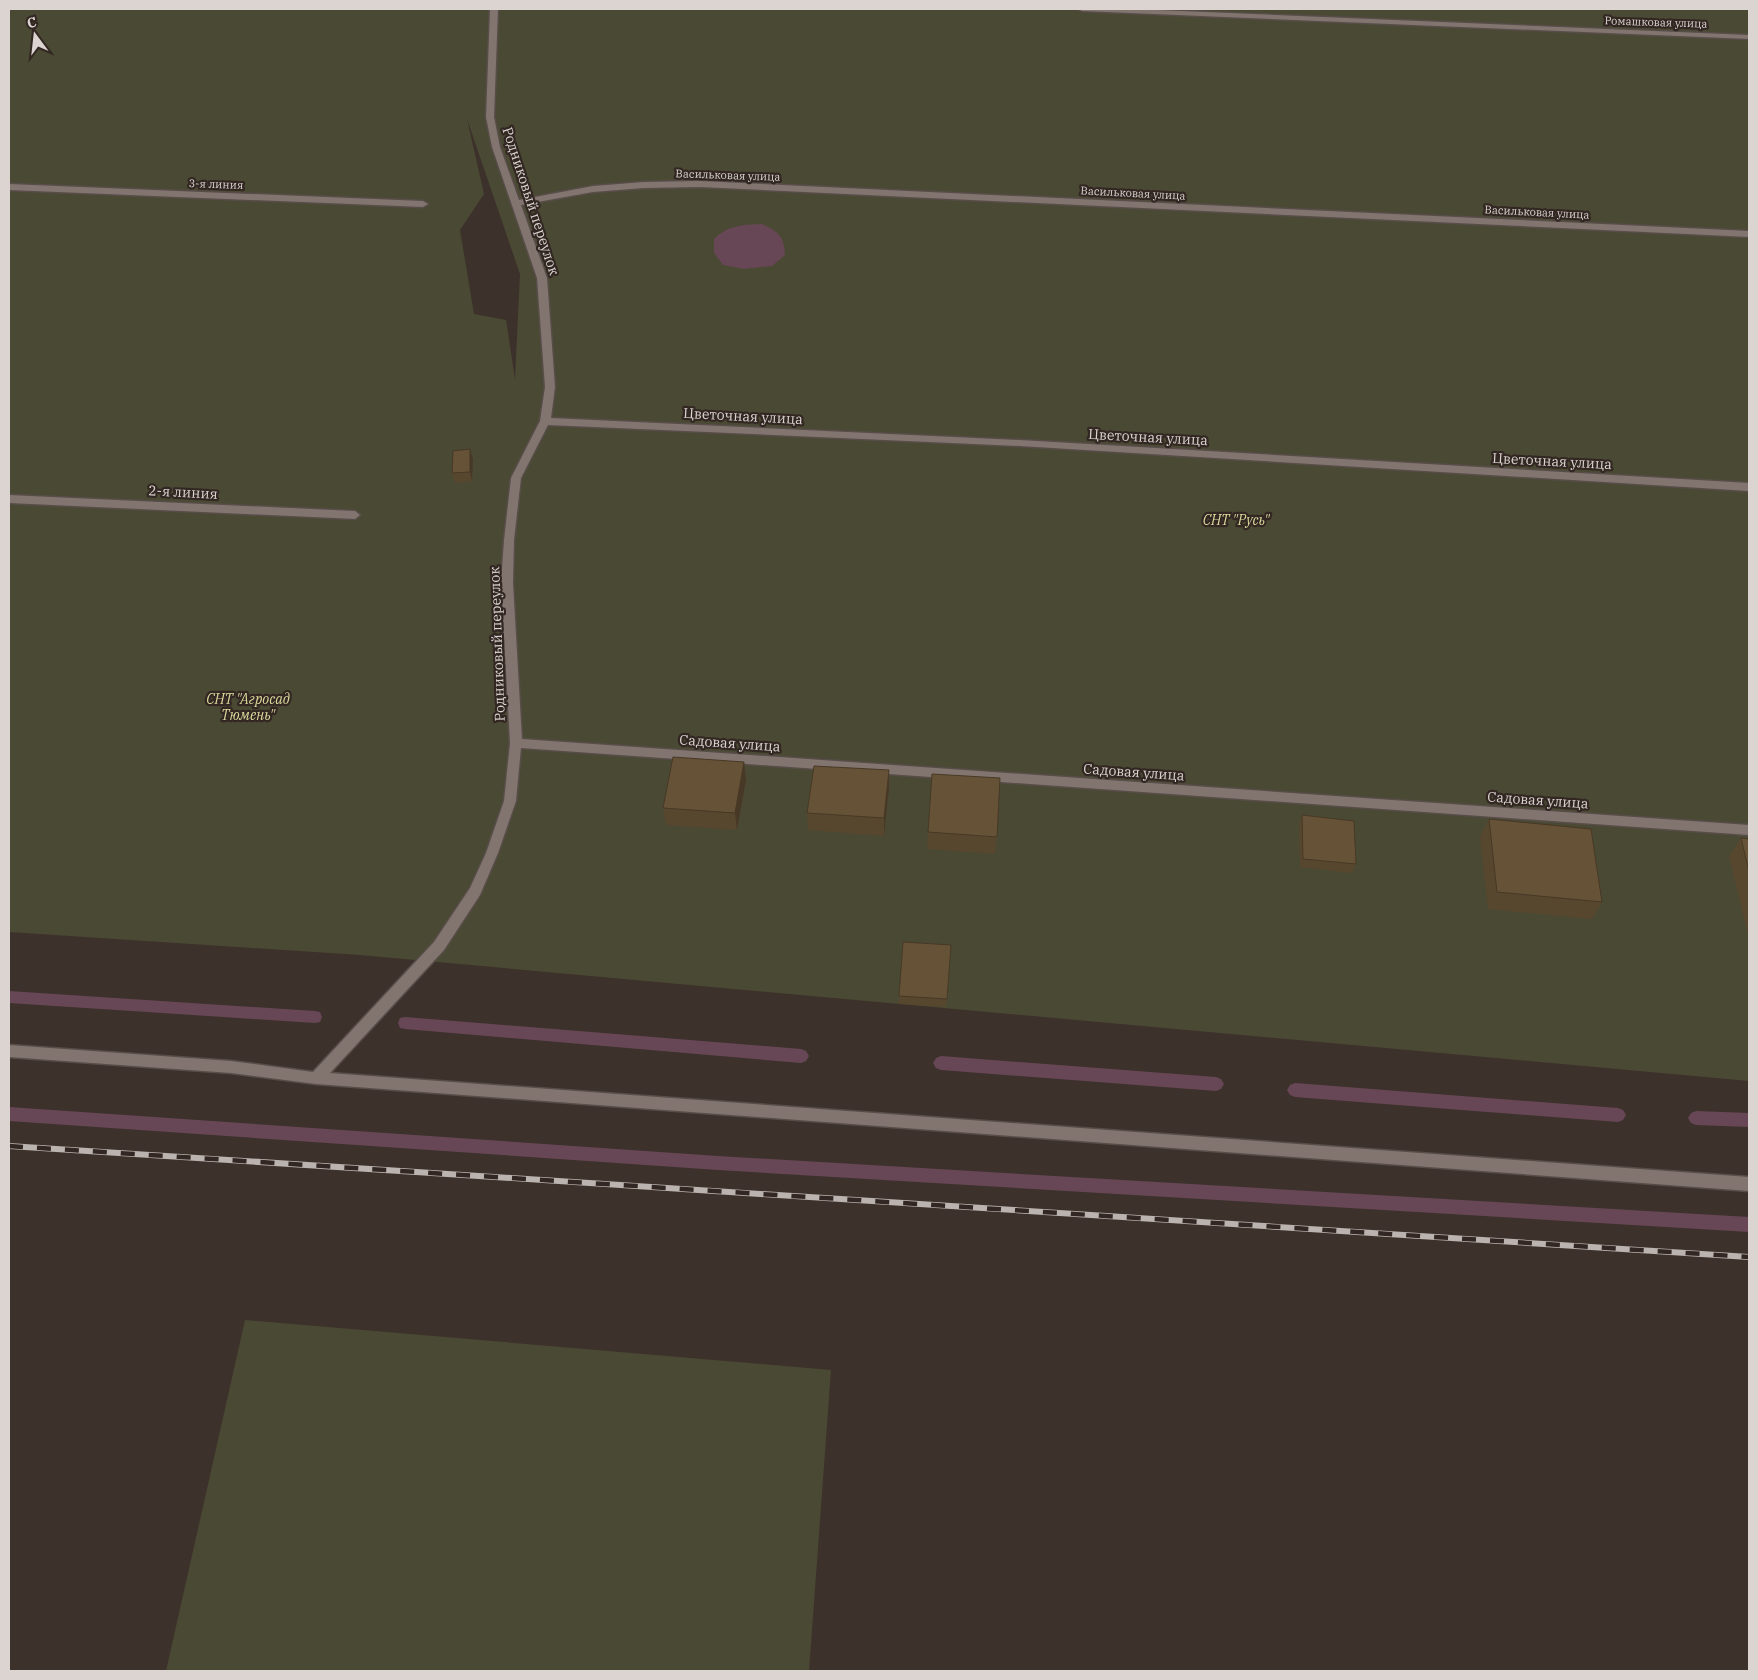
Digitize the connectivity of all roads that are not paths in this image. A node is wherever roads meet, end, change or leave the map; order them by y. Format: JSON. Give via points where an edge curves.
{"nodes":[{"id":1,"x":494,"y":9,"type":"edge"},
{"id":2,"x":1082,"y":9,"type":"edge"},
{"id":3,"x":1749,"y":37,"type":"edge"},
{"id":4,"x":9,"y":187,"type":"edge"},
{"id":5,"x":516,"y":203,"type":"junction"},
{"id":6,"x":423,"y":204,"type":"dead end"},
{"id":7,"x":1749,"y":234,"type":"edge"},
{"id":8,"x":545,"y":421,"type":"junction"},
{"id":9,"x":1749,"y":487,"type":"edge"},
{"id":10,"x":9,"y":499,"type":"edge"},
{"id":11,"x":355,"y":515,"type":"dead end"},
{"id":12,"x":516,"y":743,"type":"junction"},
{"id":13,"x":1749,"y":830,"type":"edge"},
{"id":14,"x":9,"y":1052,"type":"edge"},
{"id":15,"x":316,"y":1078,"type":"junction"},
{"id":16,"x":1749,"y":1184,"type":"edge"}],
"edges":[{"from":1,"to":5,"type":"street","name":"Родниковый переулок","via":[[490,117],[496,147]]},
{"from":2,"to":3,"type":"street","name":"Ромашковая улица"},
{"from":4,"to":6,"type":"street","name":"3-я линия"},
{"from":5,"to":7,"type":"street","name":"Васильковая улица","via":[[593,189],[700,184]]},
{"from":5,"to":8,"type":"street","name":"Родниковый переулок","via":[[542,278],[550,387]]},
{"from":8,"to":9,"type":"street","name":"Цветочная улица","via":[[1030,443]]},
{"from":8,"to":12,"type":"street","name":"Родниковый переулок","via":[[516,478],[509,540],[507,583]]},
{"from":10,"to":11,"type":"street","name":"2-я линия"},
{"from":12,"to":13,"type":"street","name":"Садовая улица"},
{"from":12,"to":15,"type":"street","name":"Родниковый переулок","via":[[510,801],[474,892],[440,946]]},
{"from":14,"to":15,"type":"street","via":[[231,1067]]},
{"from":15,"to":16,"type":"street"}]}
